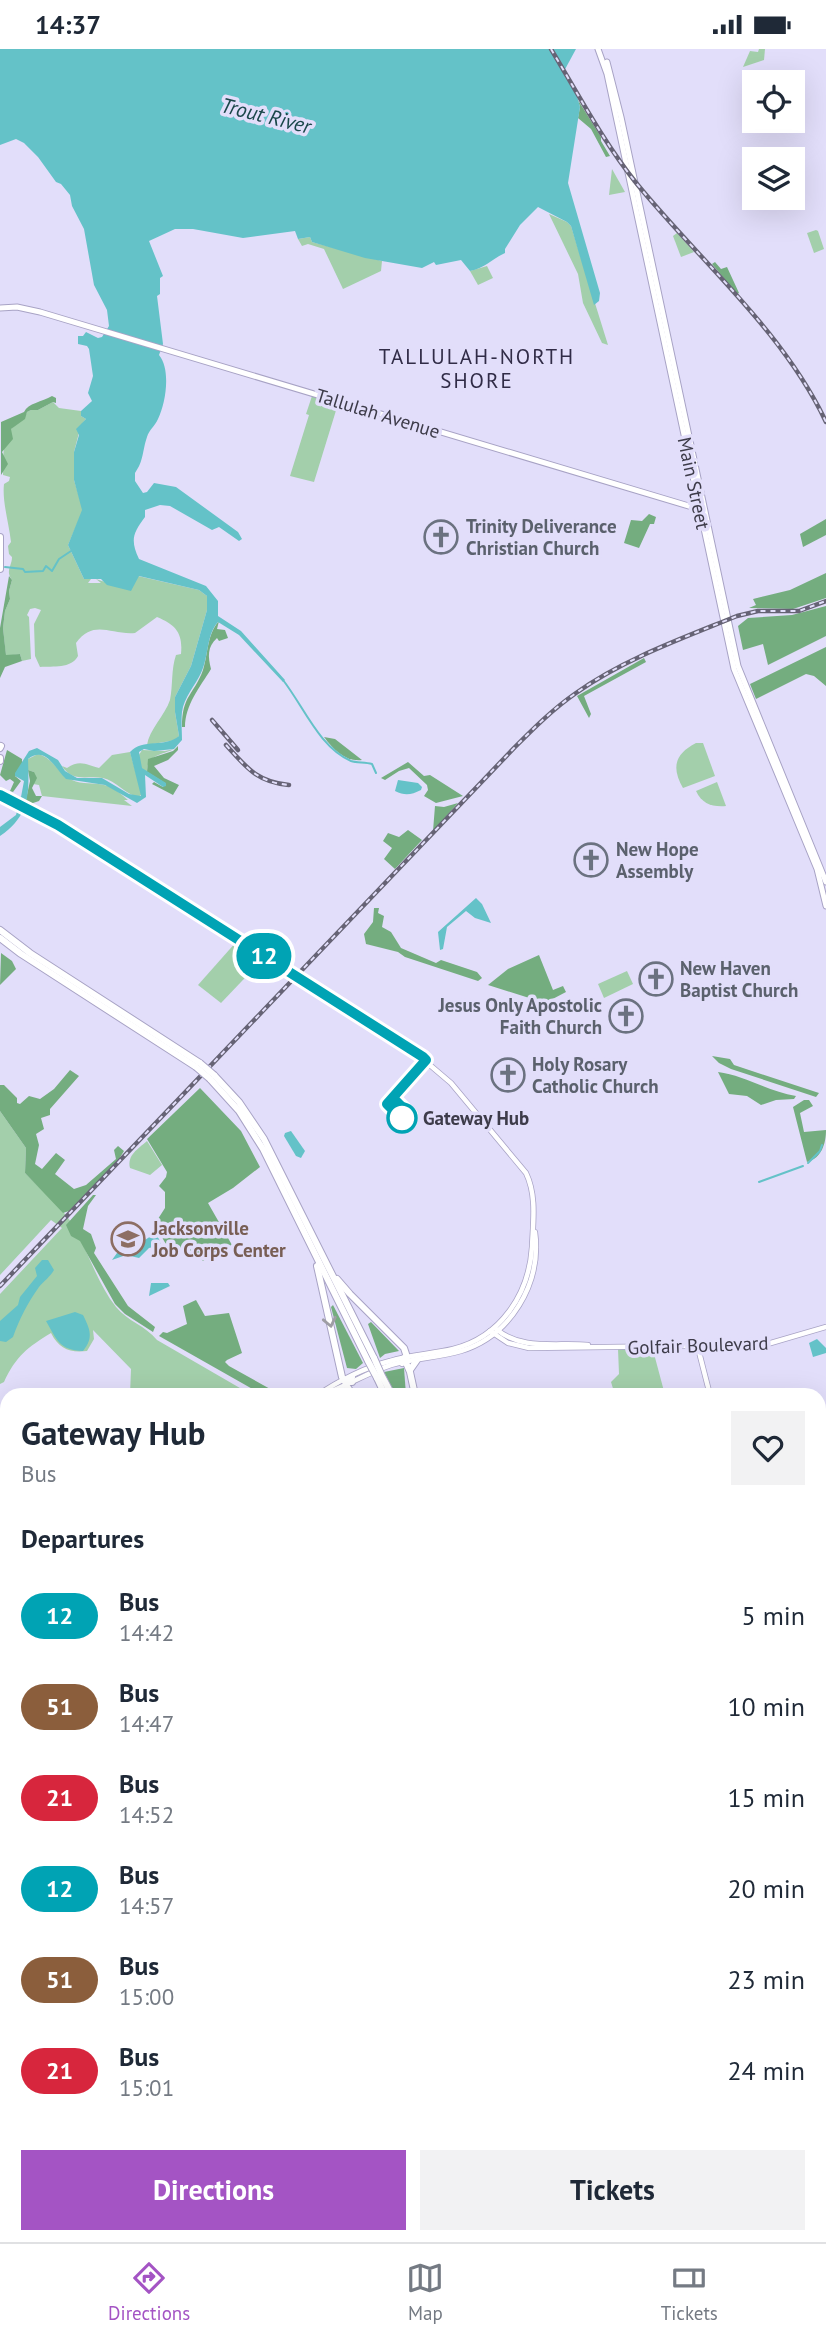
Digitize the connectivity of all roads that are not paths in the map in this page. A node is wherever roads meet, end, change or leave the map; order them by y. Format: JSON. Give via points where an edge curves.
{"nodes":[{"id":1,"x":601,"y":52,"type":"edge"},
{"id":2,"x":642,"y":239,"type":"junction"},
{"id":3,"x":655,"y":273,"type":"junction"},
{"id":4,"x":0,"y":308,"type":"edge"},
{"id":5,"x":682,"y":425,"type":"junction"},
{"id":6,"x":694,"y":457,"type":"junction"},
{"id":7,"x":703,"y":510,"type":"junction"},
{"id":8,"x":0,"y":537,"type":"edge"},
{"id":9,"x":0,"y":569,"type":"edge"},
{"id":10,"x":0,"y":797,"type":"edge"},
{"id":11,"x":826,"y":882,"type":"edge"},
{"id":12,"x":826,"y":906,"type":"edge"},
{"id":13,"x":0,"y":930,"type":"edge"},
{"id":14,"x":0,"y":939,"type":"edge"},
{"id":15,"x":141,"y":1027,"type":"junction"},
{"id":16,"x":212,"y":1077,"type":"junction"},
{"id":17,"x":534,"y":1228,"type":"junction"},
{"id":18,"x":304,"y":1234,"type":"junction"},
{"id":19,"x":531,"y":1248,"type":"junction"},
{"id":20,"x":323,"y":1255,"type":"junction"},
{"id":21,"x":535,"y":1263,"type":"junction"},
{"id":22,"x":826,"y":1327,"type":"edge"},
{"id":23,"x":494,"y":1331,"type":"junction"},
{"id":24,"x":404,"y":1348,"type":"junction"},
{"id":25,"x":698,"y":1348,"type":"junction"},
{"id":26,"x":417,"y":1358,"type":"junction"},
{"id":27,"x":371,"y":1360,"type":"junction"},
{"id":28,"x":405,"y":1360,"type":"junction"},
{"id":29,"x":410,"y":1372,"type":"junction"},
{"id":30,"x":341,"y":1373,"type":"junction"},
{"id":31,"x":380,"y":1377,"type":"junction"},
{"id":32,"x":349,"y":1385,"type":"edge"},
{"id":33,"x":336,"y":1387,"type":"junction"},
{"id":34,"x":383,"y":1388,"type":"edge"},
{"id":35,"x":387,"y":1388,"type":"edge"},
{"id":36,"x":413,"y":1388,"type":"edge"},
{"id":37,"x":708,"y":1388,"type":"edge"}],
"edges":[{"from":1,"to":2,"type":"main road","name":"Main Street"},
{"from":1,"to":3,"type":"main road","name":"Main Street","via":[[616,92]]},
{"from":2,"to":3,"type":"main road"},
{"from":2,"to":5,"type":"main road","name":"Main Street"},
{"from":3,"to":6,"type":"main road","name":"Main Street"},
{"from":4,"to":7,"type":"main road","name":"Tallulah Avenue","via":[[22,307],[51,315]]},
{"from":5,"to":6,"type":"main road"},
{"from":5,"to":7,"type":"main road","name":"Main Street"},
{"from":6,"to":7,"type":"main road","name":"Main Street"},
{"from":7,"to":11,"type":"main road","name":"Main Street","via":[[741,674]]},
{"from":7,"to":12,"type":"main road","name":"Main Street","via":[[736,677],[817,869]]},
{"from":8,"to":9,"type":"highway"},
{"from":10,"to":17,"type":"main road","via":[[58,825],[423,1057],[518,1162],[533,1192]]},
{"from":13,"to":15,"type":"highway"},
{"from":14,"to":15,"type":"highway"},
{"from":15,"to":16,"type":"highway","bridge":true},
{"from":16,"to":18,"type":"highway","via":[[254,1133]]},
{"from":16,"to":20,"type":"highway","via":[[239,1102],[260,1131]]},
{"from":17,"to":19,"type":"main road"},
{"from":17,"to":21,"type":"main road"},
{"from":18,"to":27,"type":"highway"},
{"from":18,"to":30,"type":"highway","one_way":true,"via":[[321,1278]]},
{"from":19,"to":21,"type":"main road"},
{"from":19,"to":23,"type":"main road","via":[[520,1294]]},
{"from":20,"to":24,"type":"highway","via":[[346,1290]]},
{"from":20,"to":27,"type":"highway"},
{"from":21,"to":23,"type":"main road","via":[[521,1303]]},
{"from":22,"to":25,"type":"main road","name":"Golfair Boulevard","via":[[764,1345]]},
{"from":23,"to":25,"type":"main road","name":"Golfair Boulevard","via":[[512,1344],[529,1348]]},
{"from":23,"to":26,"type":"main road"},
{"from":24,"to":26,"type":"highway"},
{"from":24,"to":28,"type":"highway"},
{"from":25,"to":37,"type":"main road"},
{"from":26,"to":28,"type":"main road"},
{"from":26,"to":29,"type":"highway"},
{"from":27,"to":31,"type":"highway","bridge":true},
{"from":28,"to":29,"type":"highway"},
{"from":28,"to":32,"type":"main road"},
{"from":29,"to":36,"type":"highway"},
{"from":30,"to":32,"type":"highway"},
{"from":30,"to":33,"type":"highway"},
{"from":31,"to":34,"type":"highway"},
{"from":31,"to":35,"type":"highway"},
{"from":32,"to":33,"type":"highway"},
{"from":32,"to":33,"type":"main road"}]}
